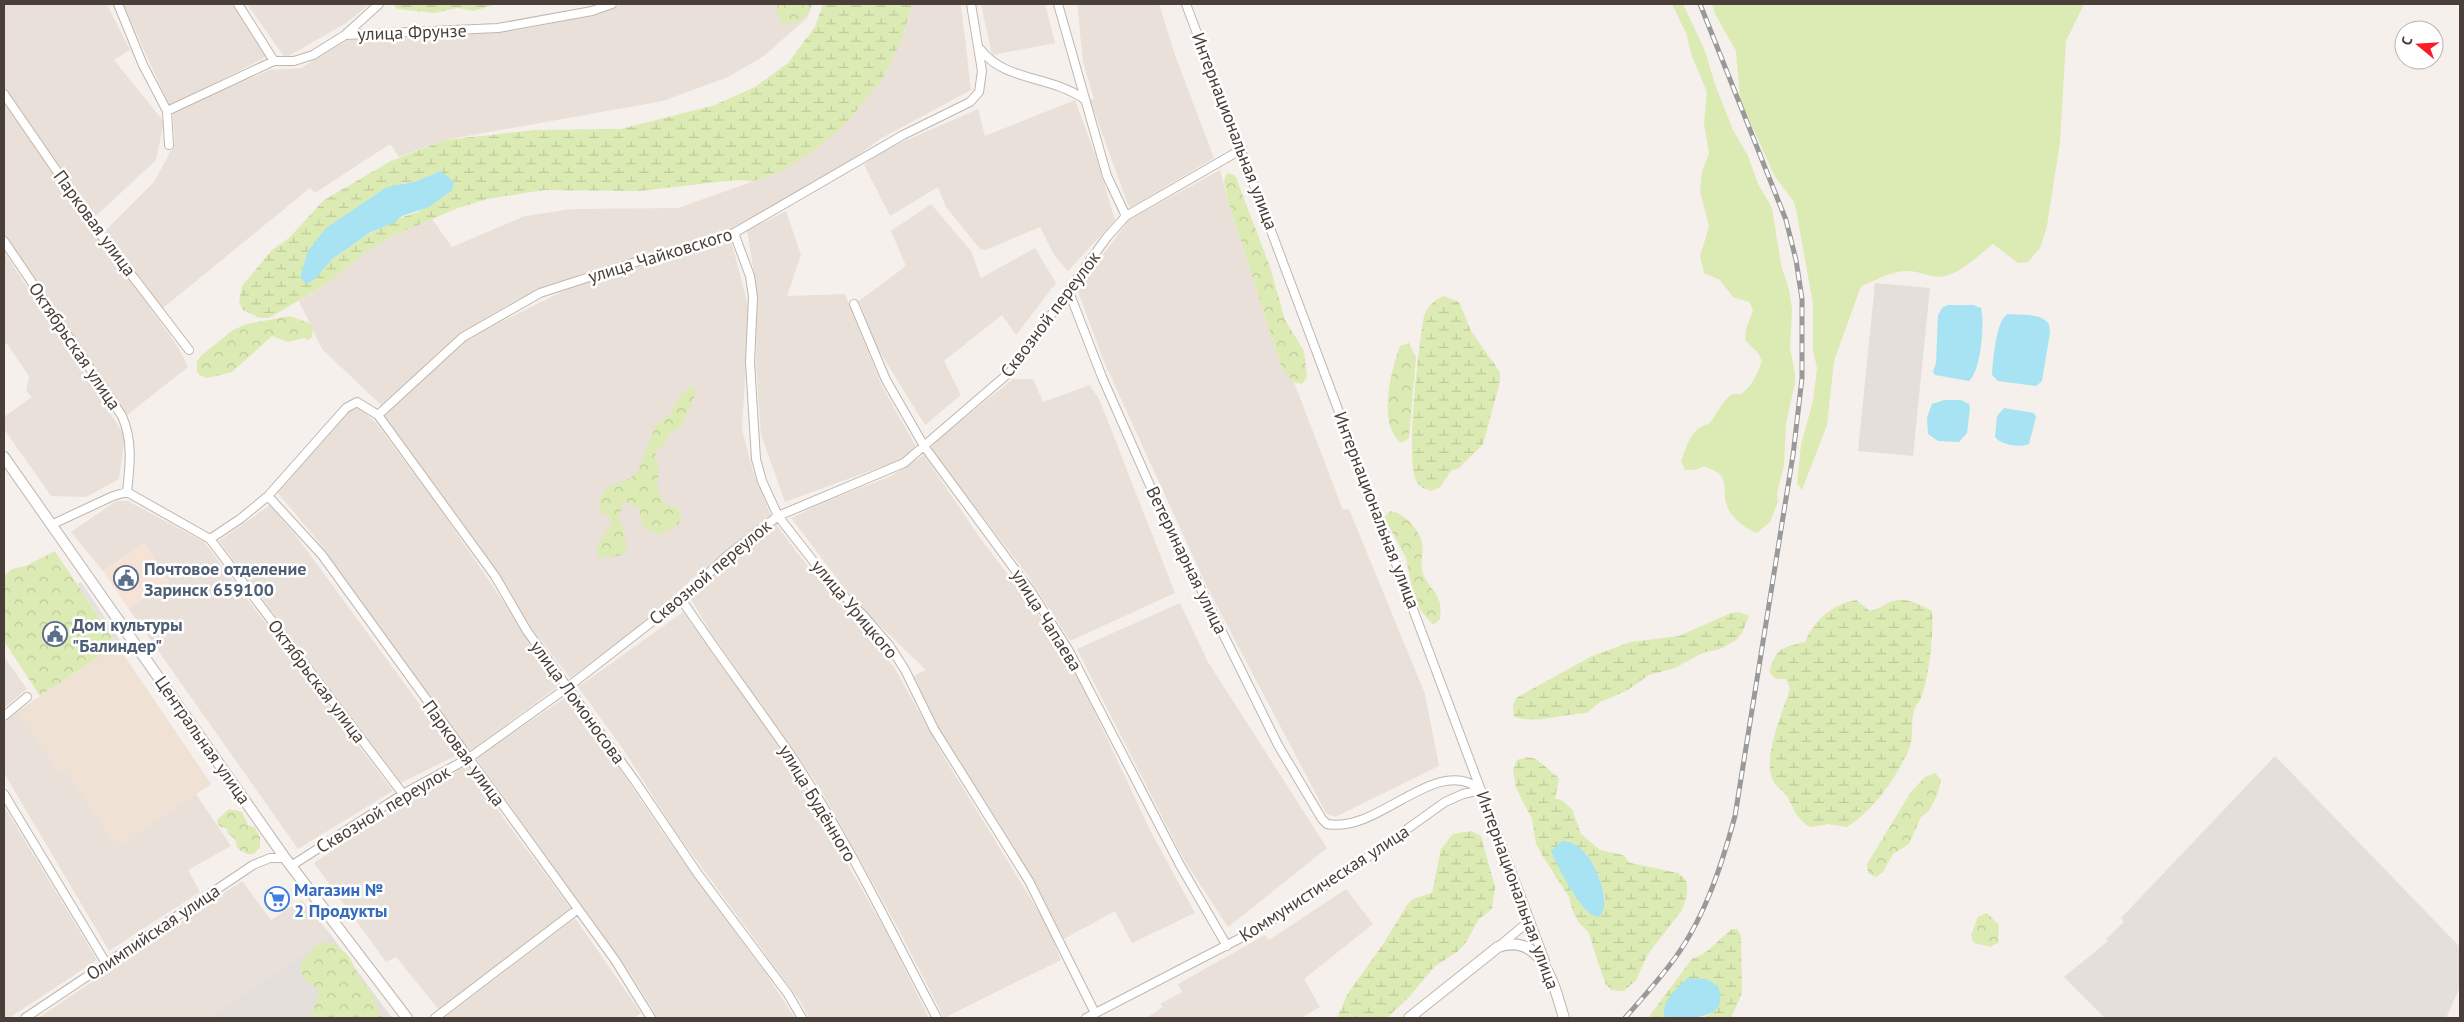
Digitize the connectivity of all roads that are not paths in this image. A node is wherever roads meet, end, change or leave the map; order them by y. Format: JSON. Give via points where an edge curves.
{"nodes":[{"id":1,"x":118,"y":4,"type":"edge"},
{"id":2,"x":238,"y":4,"type":"edge"},
{"id":3,"x":379,"y":4,"type":"edge"},
{"id":4,"x":612,"y":4,"type":"edge"},
{"id":5,"x":971,"y":4,"type":"edge"},
{"id":6,"x":1058,"y":4,"type":"edge"},
{"id":7,"x":1186,"y":4,"type":"edge"},
{"id":8,"x":345,"y":35,"type":"junction"},
{"id":9,"x":980,"y":49,"type":"junction"},
{"id":10,"x":274,"y":61,"type":"junction"},
{"id":11,"x":4,"y":94,"type":"edge"},
{"id":12,"x":1084,"y":99,"type":"junction"},
{"id":13,"x":167,"y":111,"type":"junction"},
{"id":14,"x":169,"y":145,"type":"dead end"},
{"id":15,"x":1242,"y":149,"type":"junction"},
{"id":16,"x":1126,"y":216,"type":"junction"},
{"id":17,"x":734,"y":233,"type":"junction"},
{"id":18,"x":4,"y":242,"type":"edge"},
{"id":19,"x":1069,"y":292,"type":"junction"},
{"id":20,"x":854,"y":304,"type":"dead end"},
{"id":21,"x":189,"y":350,"type":"dead end"},
{"id":22,"x":378,"y":416,"type":"junction"},
{"id":23,"x":924,"y":446,"type":"junction"},
{"id":24,"x":4,"y":457,"type":"edge"},
{"id":25,"x":127,"y":492,"type":"junction"},
{"id":26,"x":268,"y":496,"type":"junction"},
{"id":27,"x":778,"y":516,"type":"junction"},
{"id":28,"x":53,"y":524,"type":"junction"},
{"id":29,"x":210,"y":539,"type":"junction"},
{"id":30,"x":681,"y":599,"type":"junction"},
{"id":31,"x":568,"y":687,"type":"junction"},
{"id":32,"x":27,"y":697,"type":"dead end"},
{"id":33,"x":4,"y":716,"type":"edge"},
{"id":34,"x":469,"y":758,"type":"junction"},
{"id":35,"x":1482,"y":790,"type":"junction"},
{"id":36,"x":4,"y":794,"type":"edge"},
{"id":37,"x":403,"y":794,"type":"junction"},
{"id":38,"x":288,"y":862,"type":"junction"},
{"id":39,"x":578,"y":909,"type":"junction"},
{"id":40,"x":1528,"y":921,"type":"junction"},
{"id":41,"x":1227,"y":946,"type":"junction"},
{"id":42,"x":1498,"y":947,"type":"junction"},
{"id":43,"x":106,"y":963,"type":"junction"},
{"id":44,"x":1548,"y":970,"type":"junction"},
{"id":45,"x":1095,"y":1013,"type":"junction"},
{"id":46,"x":647,"y":1017,"type":"edge"},
{"id":47,"x":25,"y":1018,"type":"edge"},
{"id":48,"x":407,"y":1018,"type":"edge"},
{"id":49,"x":435,"y":1018,"type":"edge"},
{"id":50,"x":802,"y":1018,"type":"edge"},
{"id":51,"x":937,"y":1018,"type":"edge"},
{"id":52,"x":1086,"y":1018,"type":"edge"},
{"id":53,"x":1409,"y":1018,"type":"edge"},
{"id":54,"x":1564,"y":1018,"type":"edge"}],
"edges":[{"from":1,"to":13,"type":"street","via":[[143,65]]},
{"from":2,"to":10,"type":"street"},
{"from":3,"to":8,"type":"street"},
{"from":4,"to":8,"type":"street","name":"улица Фрунзе","via":[[592,11],[498,28]]},
{"from":5,"to":9,"type":"street"},
{"from":6,"to":12,"type":"street"},
{"from":7,"to":15,"type":"street","name":"Интернациональная улица"},
{"from":8,"to":10,"type":"street","name":"улица Фрунзе","via":[[313,55],[294,61]]},
{"from":9,"to":12,"type":"street","via":[[988,60],[1007,71],[1064,86]]},
{"from":9,"to":17,"type":"street","name":"улица Чайковского","via":[[982,71],[978,92],[970,102],[903,135]]},
{"from":10,"to":13,"type":"street","name":"улица Фрунзе"},
{"from":11,"to":21,"type":"street","name":"Парковая улица","via":[[98,231]]},
{"from":12,"to":16,"type":"street","via":[[1107,176]]},
{"from":13,"to":14,"type":"street"},
{"from":15,"to":16,"type":"street","name":"Сквозной переулок"},
{"from":15,"to":35,"type":"street","name":"Интернациональная улица"},
{"from":16,"to":19,"type":"street","name":"Сквозной переулок","via":[[1107,237]]},
{"from":17,"to":22,"type":"street","name":"улица Чайковского","via":[[540,293],[463,337]]},
{"from":17,"to":27,"type":"street","name":"улица Урицкого","via":[[750,276],[753,297],[750,362],[756,460]]},
{"from":18,"to":25,"type":"street","name":"Октябрьская улица","via":[[122,416],[131,454]]},
{"from":19,"to":23,"type":"street","name":"Сквозной переулок","via":[[1010,372]]},
{"from":19,"to":35,"type":"street","name":"Ветеринарная улица","via":[[1102,377],[1171,533],[1278,745],[1322,819],[1327,824],[1351,825],[1434,783],[1453,778],[1470,782]]},
{"from":20,"to":23,"type":"street","name":"улица Чапаева","via":[[886,380]]},
{"from":22,"to":26,"type":"street","name":"улица Ломоносова","via":[[358,402],[346,408]]},
{"from":22,"to":31,"type":"street","name":"улица Ломоносова","via":[[495,576],[527,631]]},
{"from":23,"to":27,"type":"street","name":"Сквозной переулок","via":[[904,463]]},
{"from":23,"to":41,"type":"street","name":"улица Чапаева","via":[[1030,590],[1069,651],[1180,865]]},
{"from":24,"to":28,"type":"street","name":"Центральная улица"},
{"from":25,"to":28,"type":"street"},
{"from":25,"to":29,"type":"street","name":"Октябрьская улица"},
{"from":26,"to":29,"type":"street"},
{"from":26,"to":34,"type":"street","name":"Парковая улица","via":[[322,555]]},
{"from":27,"to":30,"type":"street","name":"Сквозной переулок","via":[[726,557]]},
{"from":27,"to":45,"type":"street","name":"улица Урицкого","via":[[828,580],[889,645],[905,670],[934,729],[1029,881]]},
{"from":28,"to":38,"type":"street","name":"Центральная улица"},
{"from":29,"to":37,"type":"street","name":"Октябрьская улица"},
{"from":30,"to":31,"type":"street","name":"Сквозной переулок"},
{"from":30,"to":51,"type":"street","name":"улица Будённого","via":[[790,754],[836,828]]},
{"from":31,"to":34,"type":"street","name":"Сквозной переулок"},
{"from":31,"to":50,"type":"street","name":"улица Ломоносова"},
{"from":32,"to":33,"type":"street"},
{"from":34,"to":37,"type":"street","name":"Сквозной переулок"},
{"from":34,"to":39,"type":"street","name":"Парковая улица"},
{"from":35,"to":40,"type":"street","name":"Интернациональная улица"},
{"from":35,"to":41,"type":"street","name":"Коммунистическая улица","via":[[1445,802],[1294,907]]},
{"from":36,"to":43,"type":"street"},
{"from":37,"to":38,"type":"street","name":"Сквозной переулок"},
{"from":38,"to":43,"type":"street","name":"Олимпийская улица","via":[[270,858],[252,865]]},
{"from":38,"to":48,"type":"street","name":"Центральная улица"},
{"from":39,"to":46,"type":"street","name":"Парковая улица","via":[[614,960]]},
{"from":39,"to":49,"type":"street"},
{"from":40,"to":42,"type":"street"},
{"from":40,"to":44,"type":"street","name":"Интернациональная улица"},
{"from":41,"to":45,"type":"street","name":"Коммунистическая улица"},
{"from":42,"to":44,"type":"street","via":[[1512,944],[1530,949]]},
{"from":42,"to":53,"type":"street"},
{"from":43,"to":47,"type":"street","name":"Олимпийская улица"},
{"from":44,"to":54,"type":"street","name":"Интернациональная улица"},
{"from":45,"to":52,"type":"street","name":"Коммунистическая улица"}]}
